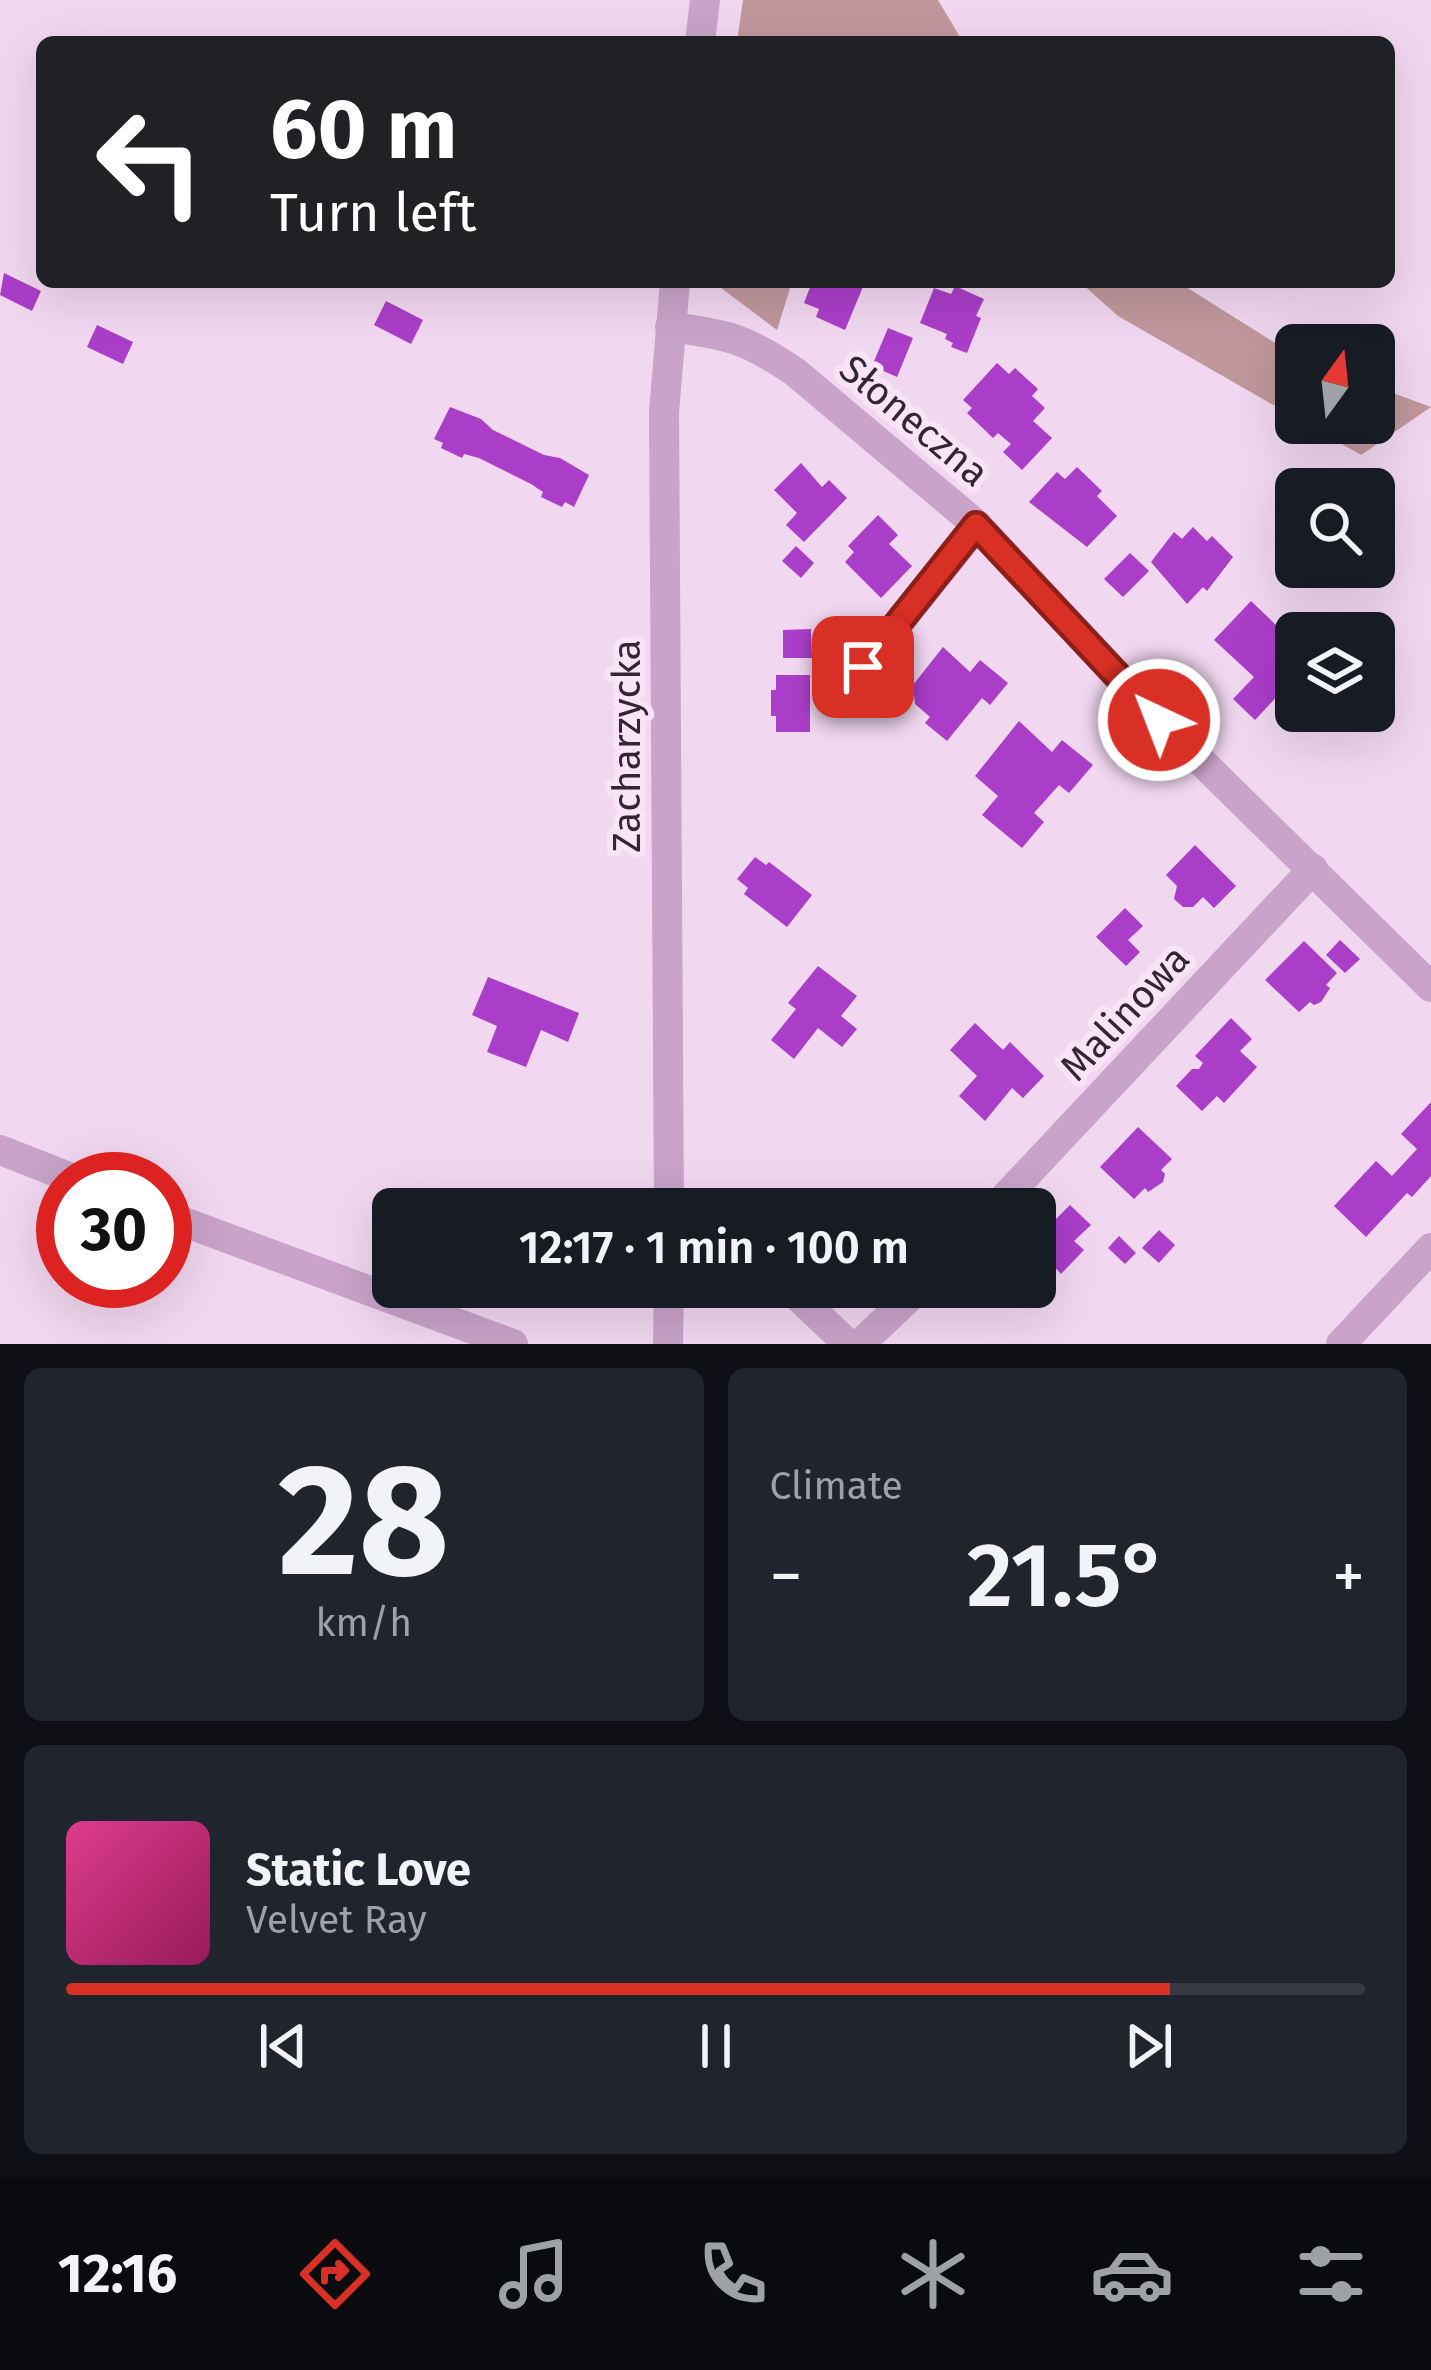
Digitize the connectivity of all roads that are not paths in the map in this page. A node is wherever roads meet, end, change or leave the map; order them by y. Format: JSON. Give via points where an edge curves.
{"nodes":[{"id":1,"x":705,"y":0,"type":"edge"},
{"id":2,"x":701,"y":36,"type":"edge"},
{"id":3,"x":674,"y":288,"type":"edge"},
{"id":4,"x":670,"y":327,"type":"junction"},
{"id":5,"x":976,"y":525,"type":"junction"},
{"id":6,"x":863,"y":667,"type":"dead end"},
{"id":7,"x":1313,"y":869,"type":"junction"},
{"id":8,"x":1431,"y":987,"type":"edge"},
{"id":9,"x":0,"y":1150,"type":"edge"},
{"id":10,"x":36,"y":1164,"type":"edge"},
{"id":11,"x":669,"y":1188,"type":"edge"},
{"id":12,"x":1014,"y":1188,"type":"edge"},
{"id":13,"x":192,"y":1225,"type":"edge"},
{"id":14,"x":1431,"y":1248,"type":"edge"},
{"id":15,"x":669,"y":1308,"type":"edge"},
{"id":16,"x":810,"y":1308,"type":"edge"},
{"id":17,"x":898,"y":1308,"type":"edge"},
{"id":18,"x":513,"y":1344,"type":"edge"},
{"id":19,"x":668,"y":1344,"type":"edge"},
{"id":20,"x":848,"y":1344,"type":"edge"},
{"id":21,"x":860,"y":1344,"type":"edge"},
{"id":22,"x":1341,"y":1344,"type":"edge"}],
"edges":[{"from":1,"to":2,"type":"street"},
{"from":3,"to":4,"type":"street","name":"Zacharzycka"},
{"from":4,"to":5,"type":"street","name":"Słoneczna","via":[[740,338],[765,351]]},
{"from":4,"to":11,"type":"street","name":"Zacharzycka"},
{"from":5,"to":6,"type":"street"},
{"from":5,"to":7,"type":"street","name":"Słoneczna"},
{"from":7,"to":8,"type":"street","name":"Słoneczna"},
{"from":7,"to":12,"type":"street","name":"Malinowa"},
{"from":9,"to":10,"type":"street"},
{"from":13,"to":18,"type":"street"},
{"from":14,"to":22,"type":"street"},
{"from":15,"to":19,"type":"street"},
{"from":16,"to":20,"type":"street"},
{"from":17,"to":21,"type":"street"}]}
